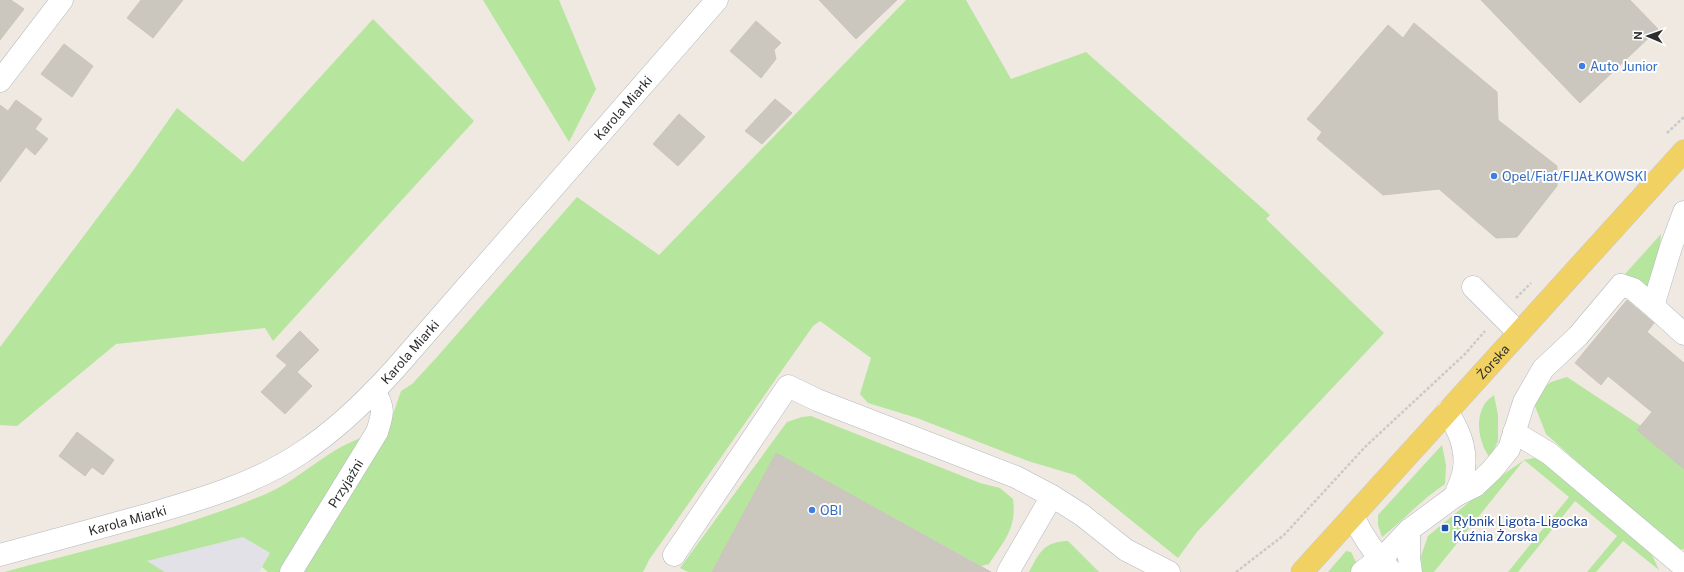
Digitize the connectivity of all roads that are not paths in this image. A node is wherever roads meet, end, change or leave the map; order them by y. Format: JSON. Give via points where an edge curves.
{"nodes":[{"id":1,"x":62,"y":0,"type":"edge"},
{"id":2,"x":717,"y":0,"type":"edge"},
{"id":3,"x":0,"y":81,"type":"edge"},
{"id":4,"x":1684,"y":151,"type":"edge"},
{"id":5,"x":1684,"y":212,"type":"edge"},
{"id":6,"x":1473,"y":287,"type":"dead end"},
{"id":7,"x":1653,"y":306,"type":"junction"},
{"id":8,"x":1519,"y":333,"type":"junction"},
{"id":9,"x":1684,"y":334,"type":"edge"},
{"id":10,"x":374,"y":391,"type":"junction"},
{"id":11,"x":1448,"y":411,"type":"junction"},
{"id":12,"x":1514,"y":432,"type":"junction"},
{"id":13,"x":1052,"y":496,"type":"junction"},
{"id":14,"x":1455,"y":496,"type":"junction"},
{"id":15,"x":1353,"y":516,"type":"junction"},
{"id":16,"x":1408,"y":530,"type":"junction"},
{"id":17,"x":1126,"y":550,"type":"junction"},
{"id":18,"x":0,"y":555,"type":"edge"},
{"id":19,"x":674,"y":555,"type":"dead end"},
{"id":20,"x":1684,"y":567,"type":"edge"},
{"id":21,"x":1378,"y":568,"type":"edge"},
{"id":22,"x":291,"y":572,"type":"edge"},
{"id":23,"x":1008,"y":572,"type":"edge"},
{"id":24,"x":1139,"y":572,"type":"edge"},
{"id":25,"x":1169,"y":572,"type":"edge"},
{"id":26,"x":1302,"y":572,"type":"edge"},
{"id":27,"x":1412,"y":572,"type":"edge"}],
"edges":[{"from":1,"to":3,"type":"street"},
{"from":2,"to":10,"type":"street","name":"Karola Miarki"},
{"from":4,"to":8,"type":"main road","name":"Żorska"},
{"from":5,"to":7,"type":"street","via":[[1670,247]]},
{"from":6,"to":8,"type":"street"},
{"from":7,"to":9,"type":"street"},
{"from":7,"to":12,"type":"street","via":[[1634,289],[1621,285],[1578,336],[1543,369],[1524,402]]},
{"from":8,"to":11,"type":"main road","name":"Żorska"},
{"from":10,"to":18,"type":"street","name":"Karola Miarki","via":[[320,440],[301,454],[261,476],[173,508]]},
{"from":10,"to":22,"type":"street","name":"Przyjaźni","via":[[382,405],[377,432]]},
{"from":11,"to":14,"type":"street","via":[[1464,447],[1464,470]]},
{"from":11,"to":15,"type":"main road","name":"Żorska"},
{"from":12,"to":14,"type":"street","via":[[1509,449],[1492,470],[1475,486]]},
{"from":12,"to":20,"type":"street","via":[[1550,454]]},
{"from":13,"to":17,"type":"street","via":[[1082,515]]},
{"from":13,"to":19,"type":"street","via":[[999,470],[817,400],[788,386]]},
{"from":13,"to":23,"type":"street"},
{"from":14,"to":16,"type":"street"},
{"from":15,"to":21,"type":"street"},
{"from":15,"to":26,"type":"main road","name":"Żorska"},
{"from":16,"to":21,"type":"street"},
{"from":16,"to":27,"type":"street"},
{"from":17,"to":24,"type":"street"},
{"from":17,"to":25,"type":"street"}]}
